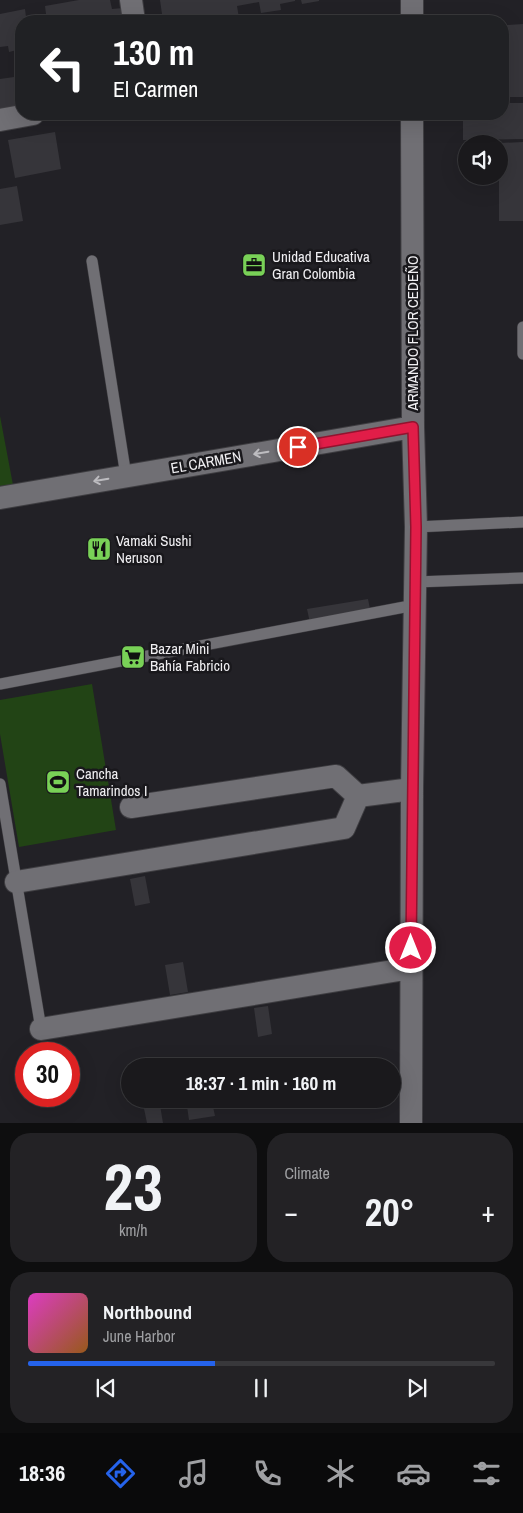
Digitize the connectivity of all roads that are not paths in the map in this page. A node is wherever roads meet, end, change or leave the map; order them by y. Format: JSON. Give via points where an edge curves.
{"nodes":[{"id":1,"x":131,"y":0,"type":"edge"},
{"id":2,"x":412,"y":0,"type":"edge"},
{"id":3,"x":133,"y":15,"type":"edge"},
{"id":4,"x":412,"y":15,"type":"edge"},
{"id":5,"x":15,"y":117,"type":"edge"},
{"id":6,"x":0,"y":120,"type":"edge"},
{"id":7,"x":412,"y":120,"type":"edge"},
{"id":8,"x":92,"y":261,"type":"dead end"},
{"id":9,"x":523,"y":327,"type":"edge"},
{"id":10,"x":523,"y":354,"type":"edge"},
{"id":11,"x":413,"y":427,"type":"junction"},
{"id":12,"x":126,"y":476,"type":"junction"},
{"id":13,"x":0,"y":498,"type":"edge"},
{"id":14,"x":523,"y":522,"type":"edge"},
{"id":15,"x":416,"y":527,"type":"junction"},
{"id":16,"x":523,"y":578,"type":"edge"},
{"id":17,"x":416,"y":582,"type":"junction"},
{"id":18,"x":415,"y":605,"type":"junction"},
{"id":19,"x":0,"y":684,"type":"edge"},
{"id":20,"x":0,"y":784,"type":"edge"},
{"id":21,"x":412,"y":789,"type":"junction"},
{"id":22,"x":358,"y":796,"type":"junction"},
{"id":23,"x":131,"y":807,"type":"dead end"},
{"id":24,"x":16,"y":882,"type":"junction"},
{"id":25,"x":411,"y":968,"type":"junction"},
{"id":26,"x":41,"y":1030,"type":"joint"},
{"id":27,"x":408,"y":1122,"type":"edge"}],
"edges":[{"from":1,"to":3,"type":"street"},
{"from":2,"to":4,"type":"street"},
{"from":5,"to":6,"type":"street"},
{"from":7,"to":11,"type":"street","name":"ARMANDO FLOR CEDEÑO"},
{"from":8,"to":12,"type":"lane"},
{"from":9,"to":10,"type":"lane"},
{"from":11,"to":12,"type":"street","name":"EL CARMEN","one_way":true},
{"from":11,"to":15,"type":"street","name":"ARMANDO FLOR CEDEÑO"},
{"from":12,"to":13,"type":"street","name":"EL CARMEN","one_way":true},
{"from":14,"to":15,"type":"lane"},
{"from":15,"to":17,"type":"street","name":"ARMANDO FLOR CEDEÑO"},
{"from":16,"to":17,"type":"lane"},
{"from":17,"to":18,"type":"street","name":"ARMANDO FLOR CEDEÑO"},
{"from":18,"to":19,"type":"lane"},
{"from":18,"to":21,"type":"street","name":"ARMANDO FLOR CEDEÑO"},
{"from":20,"to":24,"type":"lane"},
{"from":21,"to":22,"type":"street"},
{"from":21,"to":25,"type":"street","name":"ARMANDO FLOR CEDEÑO"},
{"from":22,"to":23,"type":"street","via":[[336,776]]},
{"from":22,"to":24,"type":"street","via":[[344,828]]},
{"from":24,"to":26,"type":"lane"},
{"from":25,"to":26,"type":"street"},
{"from":25,"to":27,"type":"street","name":"ARMANDO FLOR CEDEÑO"}]}
